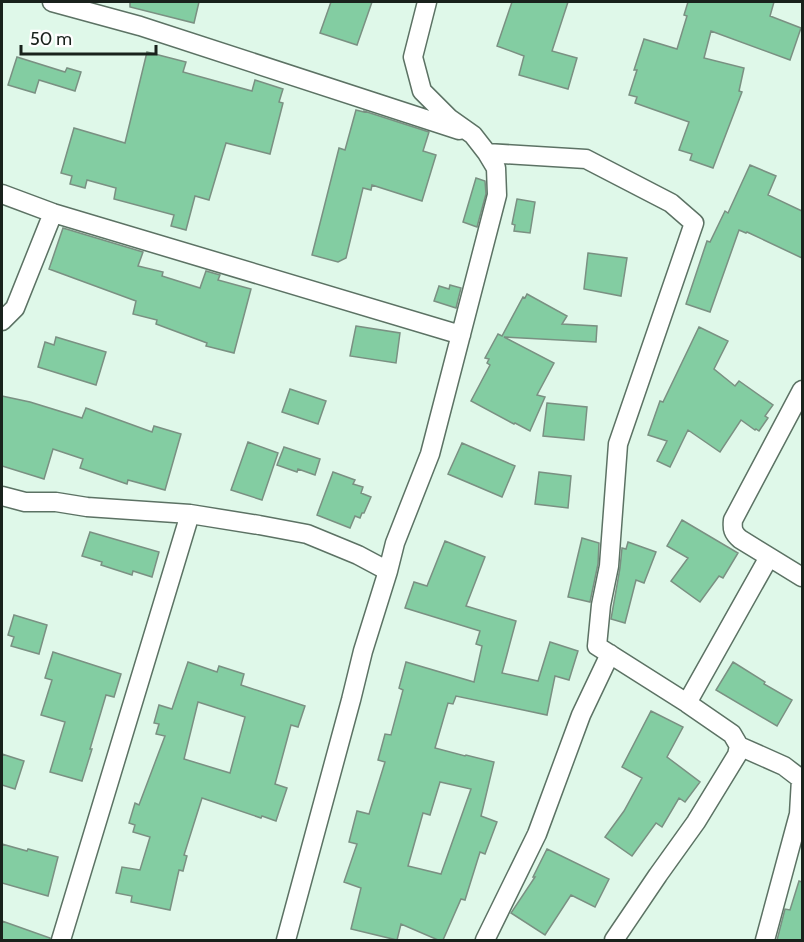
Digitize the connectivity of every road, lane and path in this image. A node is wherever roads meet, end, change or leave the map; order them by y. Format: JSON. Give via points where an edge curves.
{"nodes":[{"id":1,"x":52,"y":2,"type":"edge"},
{"id":2,"x":427,"y":2,"type":"edge"},
{"id":3,"x":422,"y":91,"type":"junction"},
{"id":4,"x":402,"y":111,"type":"junction"},
{"id":5,"x":472,"y":135,"type":"junction"},
{"id":6,"x":487,"y":153,"type":"junction"},
{"id":7,"x":2,"y":194,"type":"edge"},
{"id":8,"x":53,"y":213,"type":"junction"},
{"id":9,"x":2,"y":321,"type":"edge"},
{"id":10,"x":461,"y":335,"type":"junction"},
{"id":11,"x":802,"y":390,"type":"edge"},
{"id":12,"x":2,"y":496,"type":"edge"},
{"id":13,"x":190,"y":514,"type":"junction"},
{"id":14,"x":769,"y":557,"type":"junction"},
{"id":15,"x":388,"y":571,"type":"junction"},
{"id":16,"x":802,"y":577,"type":"edge"},
{"id":17,"x":610,"y":654,"type":"junction"},
{"id":18,"x":687,"y":703,"type":"junction"},
{"id":19,"x":739,"y":746,"type":"junction"},
{"id":20,"x":61,"y":940,"type":"edge"},
{"id":21,"x":286,"y":940,"type":"edge"},
{"id":22,"x":485,"y":940,"type":"edge"},
{"id":23,"x":614,"y":940,"type":"edge"},
{"id":24,"x":765,"y":940,"type":"edge"}],
"edges":[{"from":1,"to":4,"type":"street","via":[[140,26]]},
{"from":2,"to":3,"type":"street","via":[[413,57]]},
{"from":3,"to":4,"type":"street"},
{"from":3,"to":5,"type":"street"},
{"from":4,"to":5,"type":"street"},
{"from":5,"to":6,"type":"street"},
{"from":6,"to":10,"type":"street","via":[[496,168],[497,195]]},
{"from":6,"to":17,"type":"street","via":[[586,159],[671,203],[694,222],[618,444],[609,566],[597,646]]},
{"from":7,"to":8,"type":"street"},
{"from":8,"to":9,"type":"street","via":[[15,308]]},
{"from":8,"to":10,"type":"street"},
{"from":10,"to":15,"type":"street","via":[[430,454]]},
{"from":11,"to":14,"type":"street","via":[[733,520],[735,536]]},
{"from":12,"to":13,"type":"street","via":[[26,502]]},
{"from":13,"to":15,"type":"street","via":[[307,534]]},
{"from":13,"to":20,"type":"street"},
{"from":14,"to":16,"type":"street"},
{"from":14,"to":18,"type":"street"},
{"from":15,"to":21,"type":"street"},
{"from":17,"to":18,"type":"street"},
{"from":17,"to":22,"type":"street","via":[[581,715],[537,834]]},
{"from":18,"to":19,"type":"street","via":[[732,734]]},
{"from":19,"to":23,"type":"street","via":[[696,822]]},
{"from":19,"to":24,"type":"street","via":[[801,778],[799,814]]}]}
